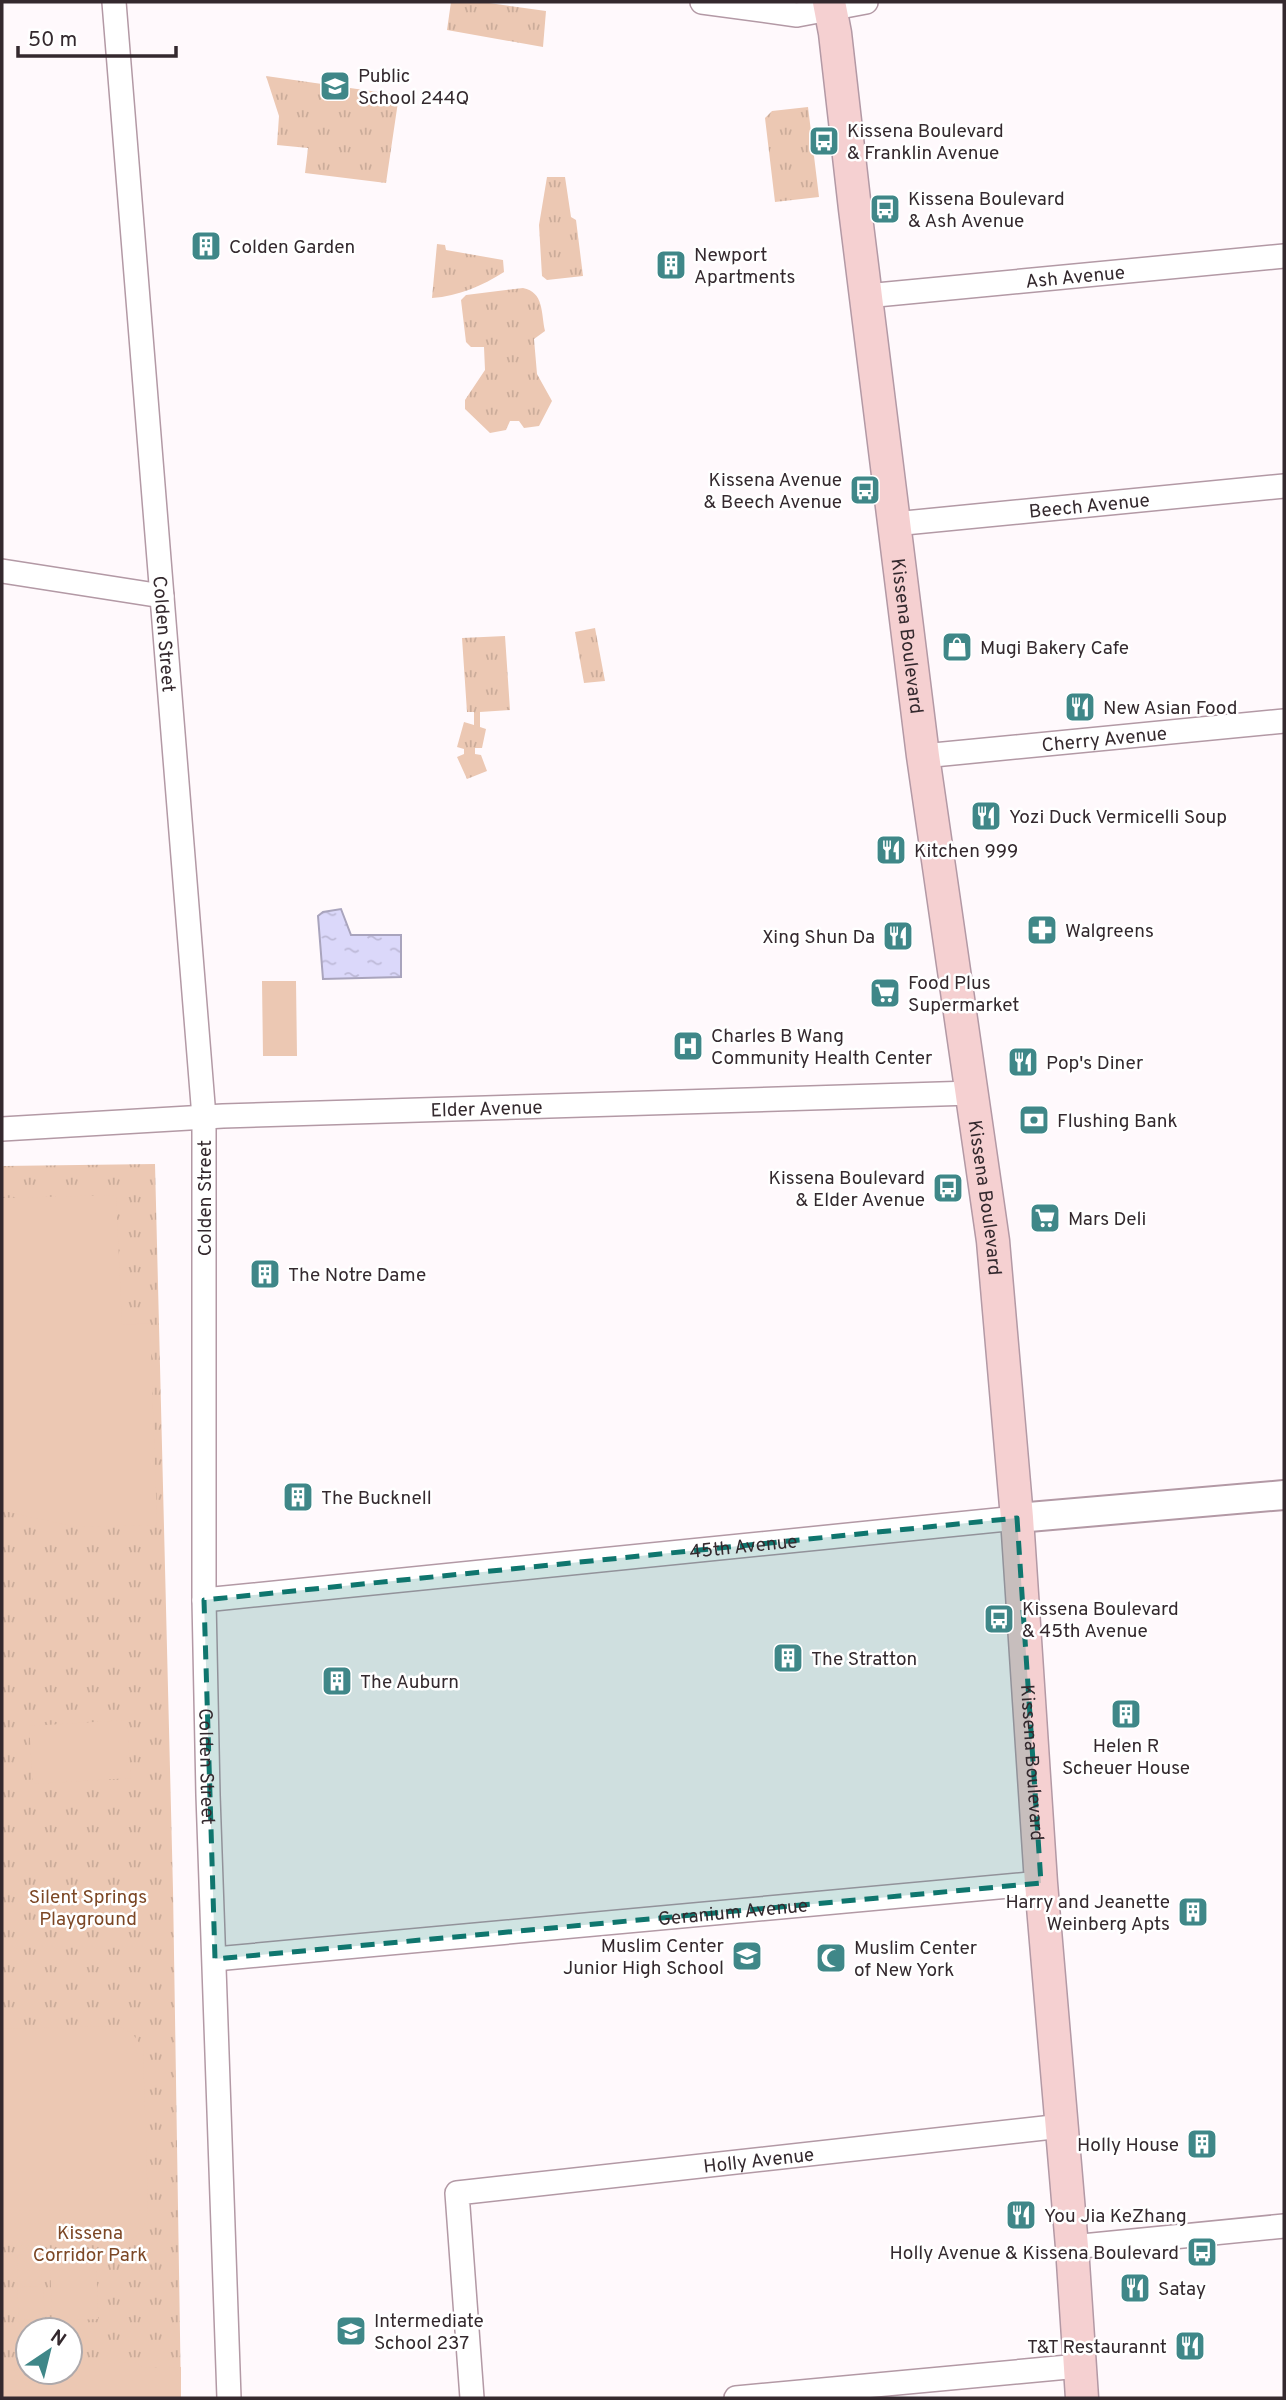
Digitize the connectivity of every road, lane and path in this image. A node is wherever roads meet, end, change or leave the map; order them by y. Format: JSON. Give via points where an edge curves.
{"nodes":[{"id":1,"x":114,"y":2,"type":"edge"},
{"id":2,"x":702,"y":2,"type":"edge"},
{"id":3,"x":866,"y":2,"type":"edge"},
{"id":4,"x":830,"y":5,"type":"edge"},
{"id":5,"x":1284,"y":256,"type":"edge"},
{"id":6,"x":866,"y":296,"type":"junction"},
{"id":7,"x":1284,"y":486,"type":"edge"},
{"id":8,"x":894,"y":524,"type":"junction"},
{"id":9,"x":2,"y":571,"type":"edge"},
{"id":10,"x":162,"y":596,"type":"junction"},
{"id":11,"x":1284,"y":721,"type":"edge"},
{"id":12,"x":923,"y":756,"type":"junction"},
{"id":13,"x":972,"y":1093,"type":"junction"},
{"id":14,"x":204,"y":1117,"type":"junction"},
{"id":15,"x":2,"y":1129,"type":"edge"},
{"id":16,"x":1284,"y":1495,"type":"edge"},
{"id":17,"x":1017,"y":1518,"type":"junction"},
{"id":18,"x":204,"y":1600,"type":"junction"},
{"id":19,"x":1041,"y":1883,"type":"junction"},
{"id":20,"x":215,"y":1959,"type":"junction"},
{"id":21,"x":1062,"y":2126,"type":"junction"},
{"id":22,"x":1284,"y":2226,"type":"edge"},
{"id":23,"x":1072,"y":2247,"type":"junction"},
{"id":24,"x":1079,"y":2366,"type":"junction"},
{"id":25,"x":229,"y":2398,"type":"edge"},
{"id":26,"x":472,"y":2398,"type":"edge"},
{"id":27,"x":736,"y":2398,"type":"edge"},
{"id":28,"x":1082,"y":2398,"type":"edge"}],
"edges":[{"from":1,"to":10,"type":"street","name":"Colden Street"},
{"from":2,"to":4,"type":"street","via":[[797,15]]},
{"from":3,"to":4,"type":"street"},
{"from":4,"to":6,"type":"main road","name":"Kissena Boulevard"},
{"from":5,"to":6,"type":"street","name":"Ash Avenue"},
{"from":6,"to":8,"type":"main road","name":"Kissena Boulevard"},
{"from":7,"to":8,"type":"street","name":"Beech Avenue"},
{"from":8,"to":12,"type":"main road","name":"Kissena Boulevard"},
{"from":9,"to":10,"type":"street"},
{"from":10,"to":14,"type":"street","name":"Colden Street"},
{"from":11,"to":12,"type":"street","name":"Cherry Avenue"},
{"from":12,"to":13,"type":"main road","name":"Kissena Boulevard"},
{"from":13,"to":14,"type":"street","name":"Elder Avenue"},
{"from":13,"to":17,"type":"main road","name":"Kissena Boulevard","via":[[993,1241]]},
{"from":14,"to":15,"type":"street","name":"Elder Avenue"},
{"from":14,"to":18,"type":"street","name":"Colden Street"},
{"from":16,"to":17,"type":"street","name":"45th Avenue"},
{"from":17,"to":18,"type":"street","name":"45th Avenue"},
{"from":17,"to":19,"type":"main road","name":"Kissena Boulevard"},
{"from":18,"to":20,"type":"street","name":"Colden Street"},
{"from":19,"to":20,"type":"street","name":"Geranium Avenue"},
{"from":19,"to":21,"type":"main road","name":"Kissena Boulevard"},
{"from":20,"to":25,"type":"street","name":"Colden Street"},
{"from":21,"to":23,"type":"main road","name":"Kissena Boulevard"},
{"from":21,"to":26,"type":"street","name":"Holly Avenue","via":[[457,2193]]},
{"from":22,"to":23,"type":"street"},
{"from":23,"to":24,"type":"main road","name":"Kissena Boulevard"},
{"from":24,"to":27,"type":"street"},
{"from":24,"to":28,"type":"main road","name":"Kissena Boulevard"}]}
